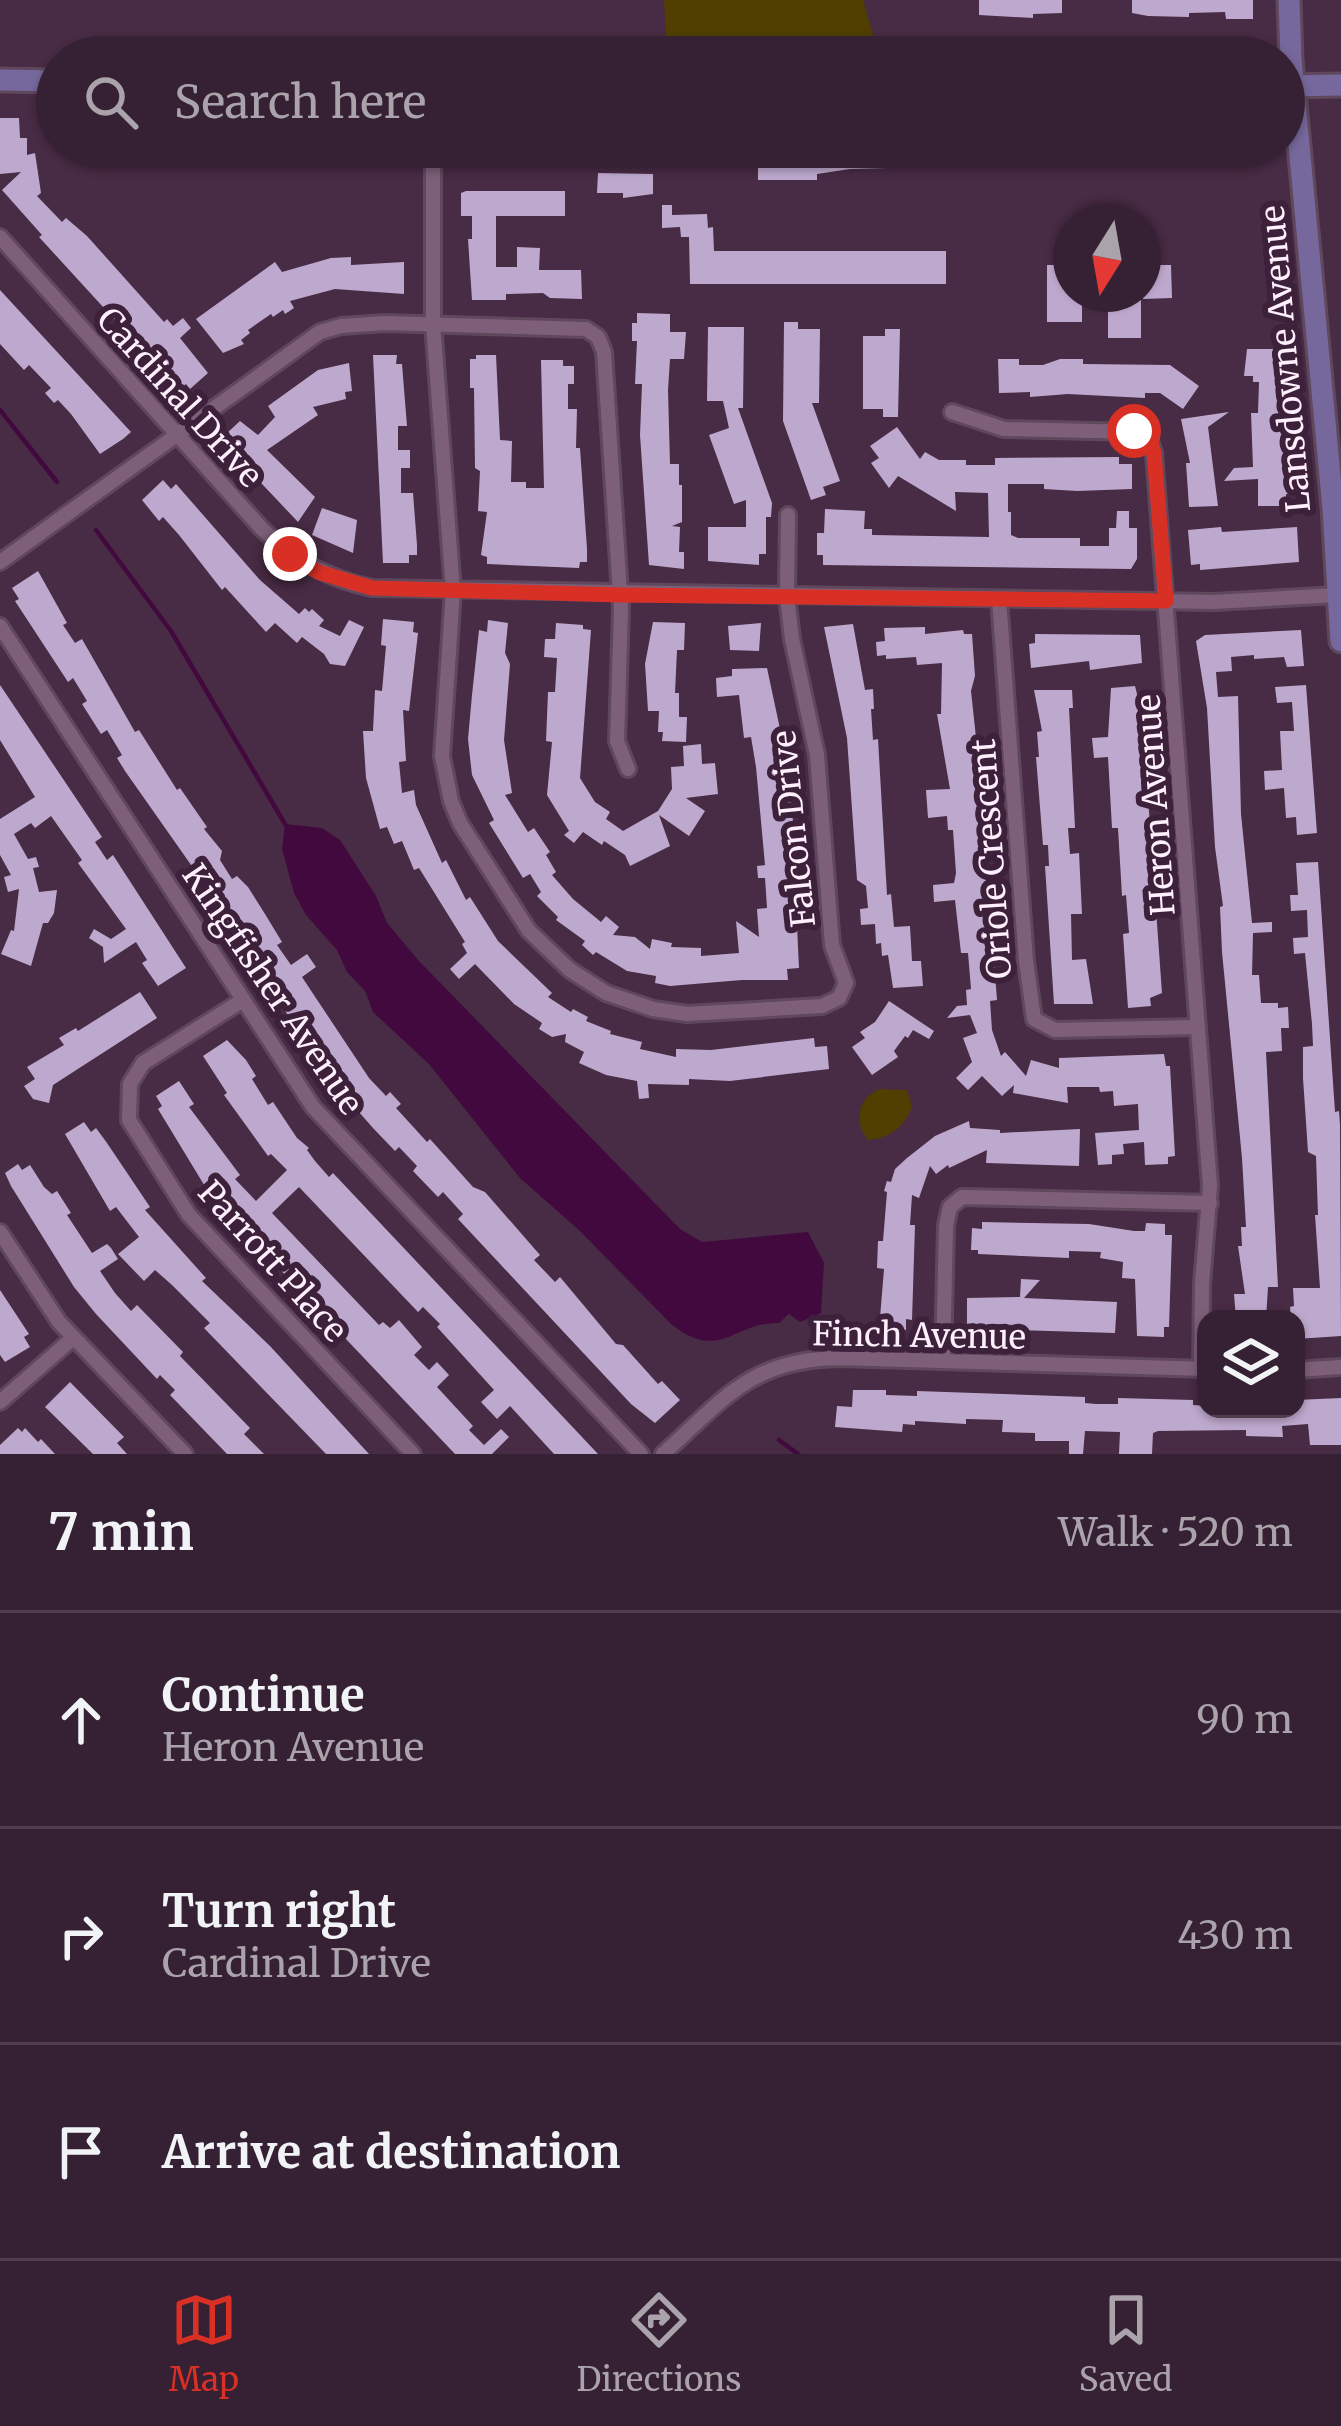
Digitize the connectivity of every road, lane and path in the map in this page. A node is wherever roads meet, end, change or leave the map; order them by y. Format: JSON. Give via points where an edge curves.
{"nodes":[{"id":1,"x":1289,"y":0,"type":"edge"},
{"id":2,"x":1289,"y":36,"type":"edge"},
{"id":3,"x":0,"y":80,"type":"edge"},
{"id":4,"x":36,"y":81,"type":"edge"},
{"id":5,"x":1341,"y":85,"type":"edge"},
{"id":6,"x":1305,"y":86,"type":"edge"},
{"id":7,"x":433,"y":168,"type":"edge"},
{"id":8,"x":1297,"y":168,"type":"edge"},
{"id":9,"x":0,"y":237,"type":"edge"},
{"id":10,"x":433,"y":323,"type":"junction"},
{"id":11,"x":952,"y":412,"type":"dead end"},
{"id":12,"x":177,"y":433,"type":"junction"},
{"id":13,"x":788,"y":515,"type":"dead end"},
{"id":14,"x":0,"y":562,"type":"edge"},
{"id":15,"x":453,"y":591,"type":"junction"},
{"id":16,"x":620,"y":595,"type":"junction"},
{"id":17,"x":1337,"y":595,"type":"junction"},
{"id":18,"x":787,"y":596,"type":"junction"},
{"id":19,"x":999,"y":599,"type":"junction"},
{"id":20,"x":1166,"y":601,"type":"junction"},
{"id":21,"x":0,"y":626,"type":"edge"},
{"id":22,"x":1341,"y":641,"type":"edge"},
{"id":23,"x":628,"y":769,"type":"dead end"},
{"id":24,"x":243,"y":1000,"type":"junction"},
{"id":25,"x":1198,"y":1028,"type":"junction"},
{"id":26,"x":1210,"y":1203,"type":"junction"},
{"id":27,"x":0,"y":1232,"type":"edge"},
{"id":28,"x":1203,"y":1310,"type":"edge"},
{"id":29,"x":73,"y":1338,"type":"junction"},
{"id":30,"x":943,"y":1361,"type":"junction"},
{"id":31,"x":1341,"y":1367,"type":"edge"},
{"id":32,"x":1197,"y":1369,"type":"edge"},
{"id":33,"x":1305,"y":1369,"type":"edge"},
{"id":34,"x":0,"y":1402,"type":"edge"},
{"id":35,"x":185,"y":1454,"type":"edge"},
{"id":36,"x":413,"y":1454,"type":"edge"},
{"id":37,"x":641,"y":1454,"type":"edge"},
{"id":38,"x":663,"y":1454,"type":"edge"}],
"edges":[{"from":1,"to":2,"type":"main road","name":"Lansdowne Avenue"},
{"from":3,"to":4,"type":"main road"},
{"from":5,"to":6,"type":"main road"},
{"from":7,"to":10,"type":"street","name":"Falcon Drive"},
{"from":8,"to":17,"type":"main road","name":"Lansdowne Avenue"},
{"from":9,"to":12,"type":"street","name":"Cardinal Drive"},
{"from":10,"to":12,"type":"street","via":[[320,332]]},
{"from":10,"to":15,"type":"street","name":"Falcon Drive"},
{"from":10,"to":16,"type":"street","via":[[575,326],[598,337]]},
{"from":11,"to":20,"type":"street","name":"Heron Avenue","via":[[1004,429],[1131,430],[1150,441]]},
{"from":12,"to":14,"type":"street"},
{"from":12,"to":15,"type":"street","name":"Cardinal Drive","via":[[262,530],[318,572],[372,588]]},
{"from":13,"to":18,"type":"street","name":"Falcon Drive"},
{"from":15,"to":16,"type":"street","name":"Cardinal Drive"},
{"from":15,"to":18,"type":"street","name":"Falcon Drive","via":[[442,756],[470,842],[529,931],[569,970],[626,1001],[693,1014],[822,1006],[846,983],[832,945],[817,755]]},
{"from":16,"to":18,"type":"street","name":"Cardinal Drive"},
{"from":16,"to":23,"type":"street","via":[[617,742]]},
{"from":17,"to":20,"type":"street","name":"Cardinal Drive"},
{"from":17,"to":22,"type":"main road","name":"Lansdowne Avenue"},
{"from":18,"to":19,"type":"street","name":"Cardinal Drive"},
{"from":19,"to":20,"type":"street","name":"Cardinal Drive"},
{"from":19,"to":25,"type":"street","name":"Oriole Crescent","via":[[1034,1019],[1055,1030]]},
{"from":20,"to":25,"type":"street","name":"Heron Avenue"},
{"from":21,"to":24,"type":"street","name":"Kingfisher Avenue"},
{"from":24,"to":36,"type":"street","name":"Parrott Place","via":[[143,1063],[129,1088],[129,1120],[189,1215]]},
{"from":24,"to":37,"type":"street","name":"Kingfisher Avenue","via":[[313,1107]]},
{"from":25,"to":26,"type":"street","name":"Heron Avenue"},
{"from":26,"to":28,"type":"street","name":"Heron Avenue"},
{"from":26,"to":30,"type":"street","via":[[962,1197],[946,1225]]},
{"from":27,"to":29,"type":"street"},
{"from":29,"to":34,"type":"street"},
{"from":29,"to":35,"type":"street"},
{"from":30,"to":32,"type":"street","name":"Finch Avenue"},
{"from":30,"to":38,"type":"street","name":"Finch Avenue","via":[[815,1358],[779,1365],[741,1384]]},
{"from":31,"to":33,"type":"street"}]}
